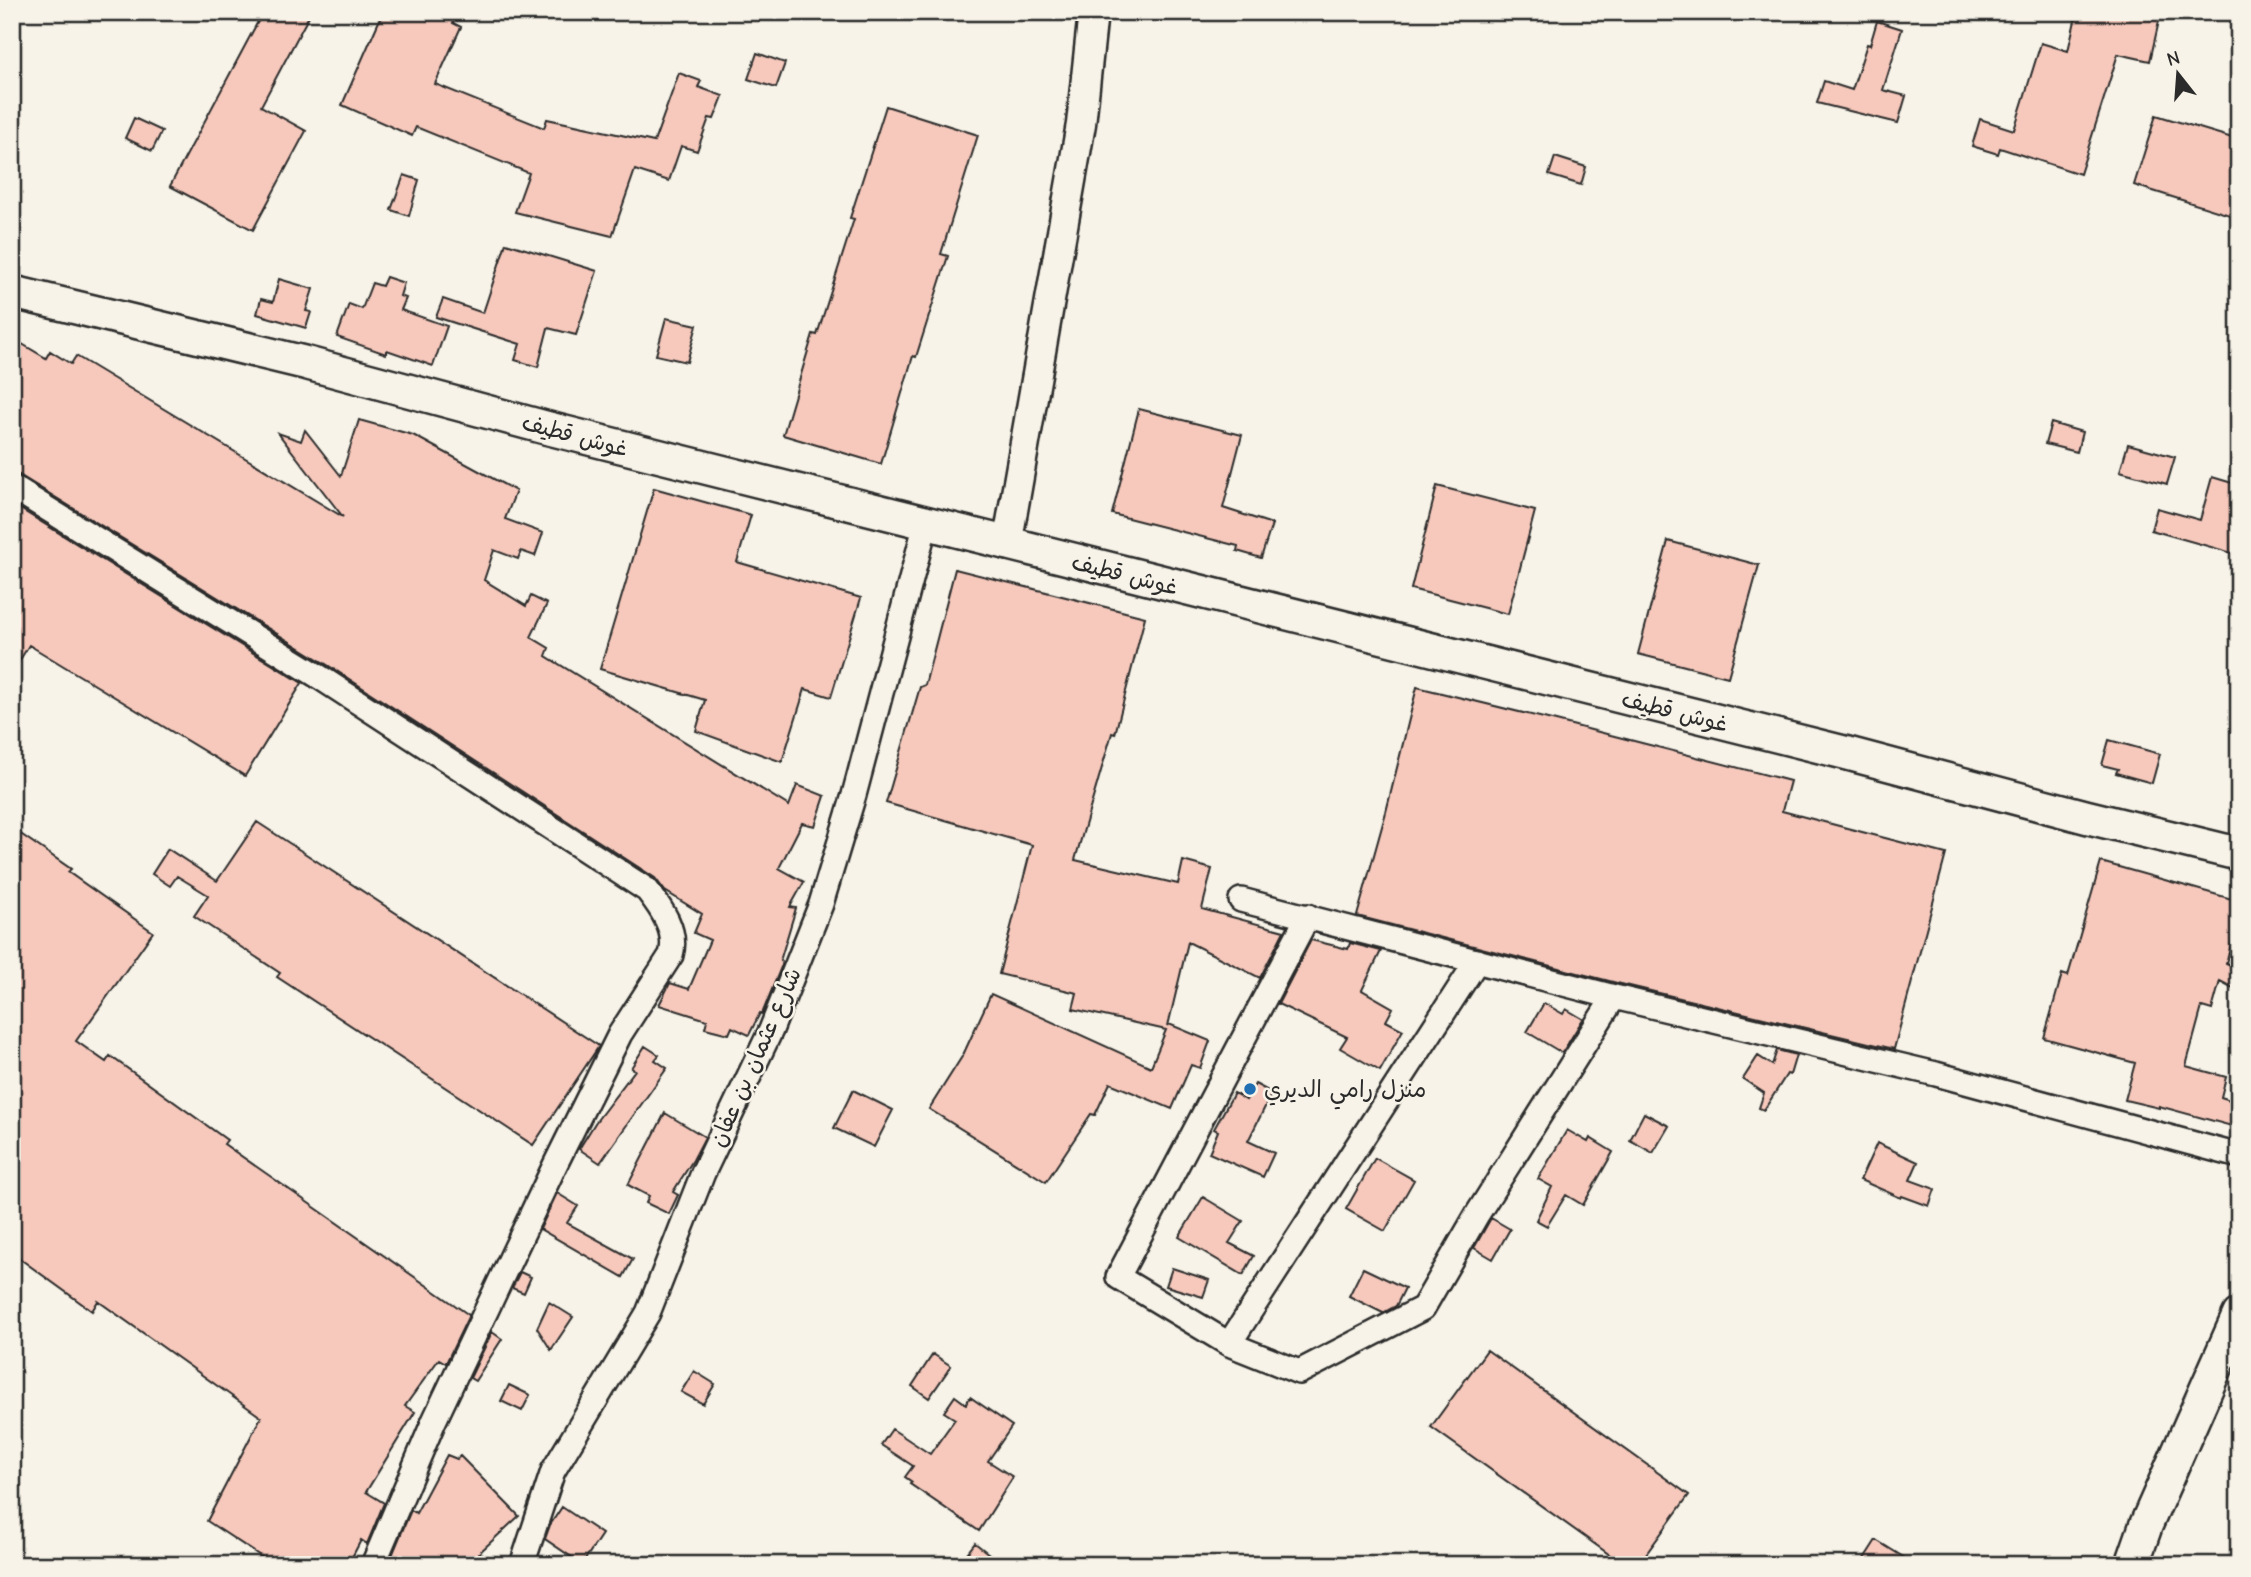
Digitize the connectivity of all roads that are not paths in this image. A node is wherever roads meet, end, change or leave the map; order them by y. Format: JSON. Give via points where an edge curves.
{"nodes":[{"id":1,"x":1093,"y":12,"type":"edge"},
{"id":2,"x":12,"y":292,"type":"edge"},
{"id":3,"x":12,"y":488,"type":"edge"},
{"id":4,"x":926,"y":523,"type":"junction"},
{"id":5,"x":1007,"y":545,"type":"junction"},
{"id":6,"x":2239,"y":854,"type":"edge"},
{"id":7,"x":1241,"y":900,"type":"dead end"},
{"id":8,"x":1308,"y":916,"type":"junction"},
{"id":9,"x":1478,"y":961,"type":"junction"},
{"id":10,"x":1614,"y":997,"type":"junction"},
{"id":11,"x":2239,"y":1156,"type":"edge"},
{"id":12,"x":2239,"y":1315,"type":"edge"},
{"id":13,"x":1229,"y":1344,"type":"junction"},
{"id":14,"x":373,"y":1565,"type":"edge"},
{"id":15,"x":522,"y":1565,"type":"edge"},
{"id":16,"x":2132,"y":1565,"type":"edge"}],
"edges":[{"from":1,"to":5,"type":"street","via":[[1081,124]]},
{"from":2,"to":4,"type":"main road","name":"غوش قطيف"},
{"from":3,"to":14,"type":"street","via":[[318,676],[636,882],[666,916],[674,946],[671,955],[620,1034],[555,1165],[434,1421]]},
{"from":4,"to":5,"type":"main road","name":"غوش قطيف"},
{"from":4,"to":15,"type":"street","name":"شارع عثمان بن عفان","via":[[821,904],[771,1030],[703,1173],[648,1313],[553,1471]]},
{"from":5,"to":6,"type":"main road","name":"غوش قطيف"},
{"from":7,"to":8,"type":"street"},
{"from":8,"to":9,"type":"street"},
{"from":8,"to":13,"type":"street","via":[[1118,1277]]},
{"from":9,"to":10,"type":"street"},
{"from":9,"to":13,"type":"street"},
{"from":10,"to":11,"type":"street","via":[[1936,1074]]},
{"from":10,"to":13,"type":"street","via":[[1423,1308],[1299,1372]]},
{"from":12,"to":16,"type":"main road"}]}
